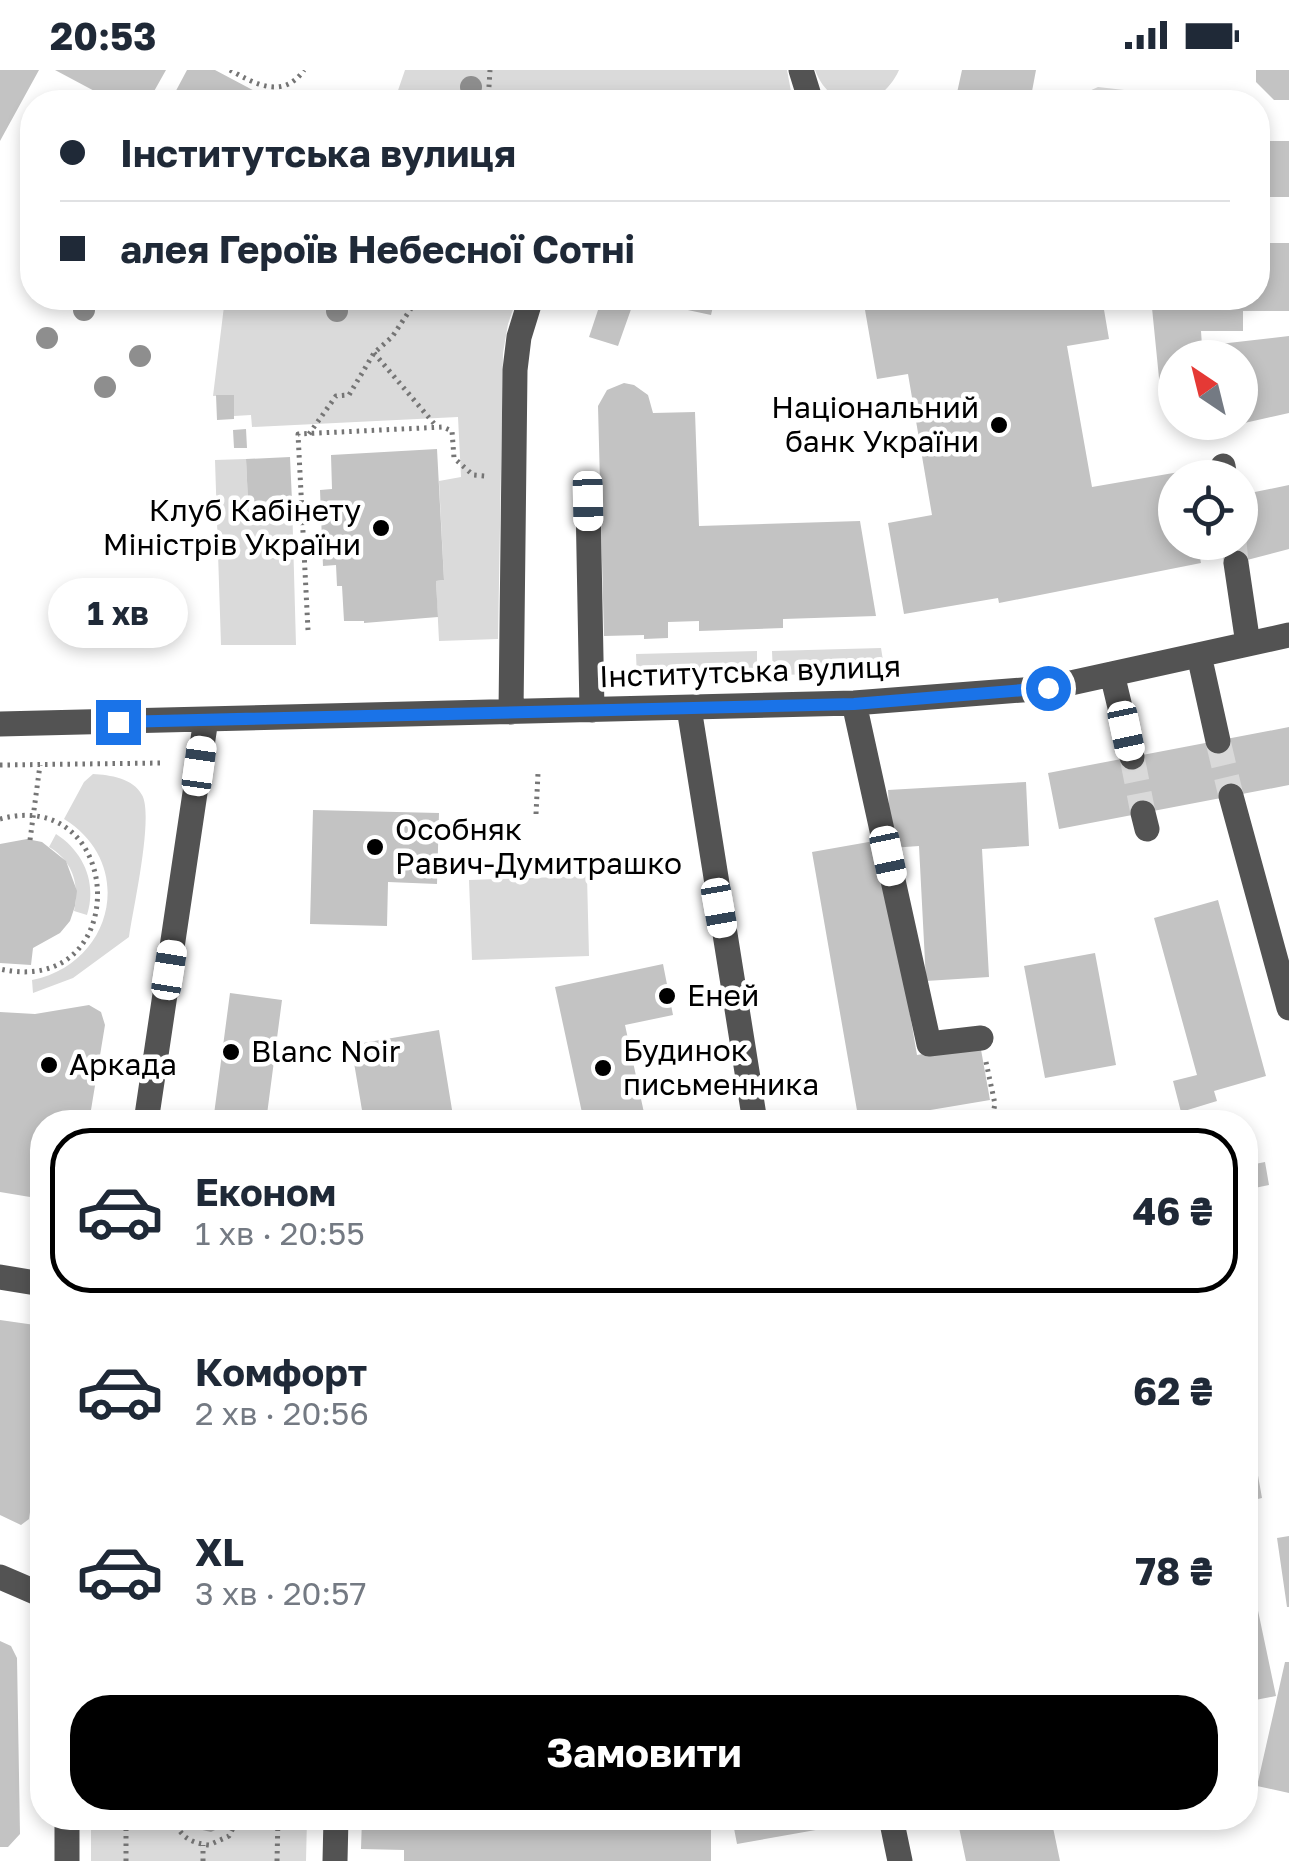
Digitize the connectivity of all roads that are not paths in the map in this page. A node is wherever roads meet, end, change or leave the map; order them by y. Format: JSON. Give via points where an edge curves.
{"nodes":[{"id":1,"x":527,"y":310,"type":"edge"},
{"id":2,"x":588,"y":501,"type":"dead end"},
{"id":3,"x":1236,"y":563,"type":"tunnel mouth"},
{"id":4,"x":1289,"y":635,"type":"edge"},
{"id":5,"x":1248,"y":644,"type":"junction"},
{"id":6,"x":1199,"y":655,"type":"junction"},
{"id":7,"x":1112,"y":674,"type":"junction"},
{"id":8,"x":854,"y":704,"type":"junction"},
{"id":9,"x":689,"y":708,"type":"junction"},
{"id":10,"x":592,"y":710,"type":"junction"},
{"id":11,"x":511,"y":712,"type":"junction"},
{"id":12,"x":206,"y":719,"type":"junction"},
{"id":13,"x":0,"y":724,"type":"edge"},
{"id":14,"x":1218,"y":741,"type":"tunnel mouth"},
{"id":15,"x":1132,"y":757,"type":"tunnel mouth"},
{"id":16,"x":1231,"y":796,"type":"tunnel mouth"},
{"id":17,"x":1289,"y":1008,"type":"edge"},
{"id":18,"x":982,"y":1038,"type":"road end"},
{"id":19,"x":148,"y":1110,"type":"edge"},
{"id":20,"x":753,"y":1110,"type":"edge"},
{"id":21,"x":0,"y":1277,"type":"edge"},
{"id":22,"x":30,"y":1282,"type":"edge"},
{"id":23,"x":0,"y":1577,"type":"edge"},
{"id":24,"x":30,"y":1590,"type":"edge"},
{"id":25,"x":67,"y":1830,"type":"edge"},
{"id":26,"x":336,"y":1830,"type":"edge"},
{"id":27,"x":893,"y":1830,"type":"edge"},
{"id":28,"x":67,"y":1861,"type":"edge"},
{"id":29,"x":335,"y":1861,"type":"edge"},
{"id":30,"x":900,"y":1861,"type":"edge"}],
"edges":[{"from":1,"to":11,"type":"street","via":[[516,354]]},
{"from":2,"to":10,"type":"street"},
{"from":3,"to":5,"type":"street"},
{"from":4,"to":5,"type":"street","name":"Інститутська вулиця"},
{"from":5,"to":6,"type":"street","name":"Інститутська вулиця"},
{"from":6,"to":7,"type":"street","name":"Інститутська вулиця"},
{"from":6,"to":14,"type":"street"},
{"from":7,"to":8,"type":"street","name":"Інститутська вулиця","via":[[1048,688]]},
{"from":7,"to":15,"type":"street"},
{"from":8,"to":9,"type":"street","name":"Інститутська вулиця"},
{"from":8,"to":18,"type":"street","via":[[929,1044]]},
{"from":9,"to":10,"type":"street","name":"Інститутська вулиця"},
{"from":9,"to":20,"type":"street"},
{"from":10,"to":11,"type":"street","name":"Інститутська вулиця"},
{"from":11,"to":12,"type":"street","name":"Інститутська вулиця"},
{"from":12,"to":13,"type":"street","name":"Інститутська вулиця"},
{"from":12,"to":19,"type":"street"},
{"from":16,"to":17,"type":"street"},
{"from":21,"to":22,"type":"street"},
{"from":23,"to":24,"type":"street"},
{"from":25,"to":28,"type":"street"},
{"from":26,"to":29,"type":"street"},
{"from":27,"to":30,"type":"street"}]}
